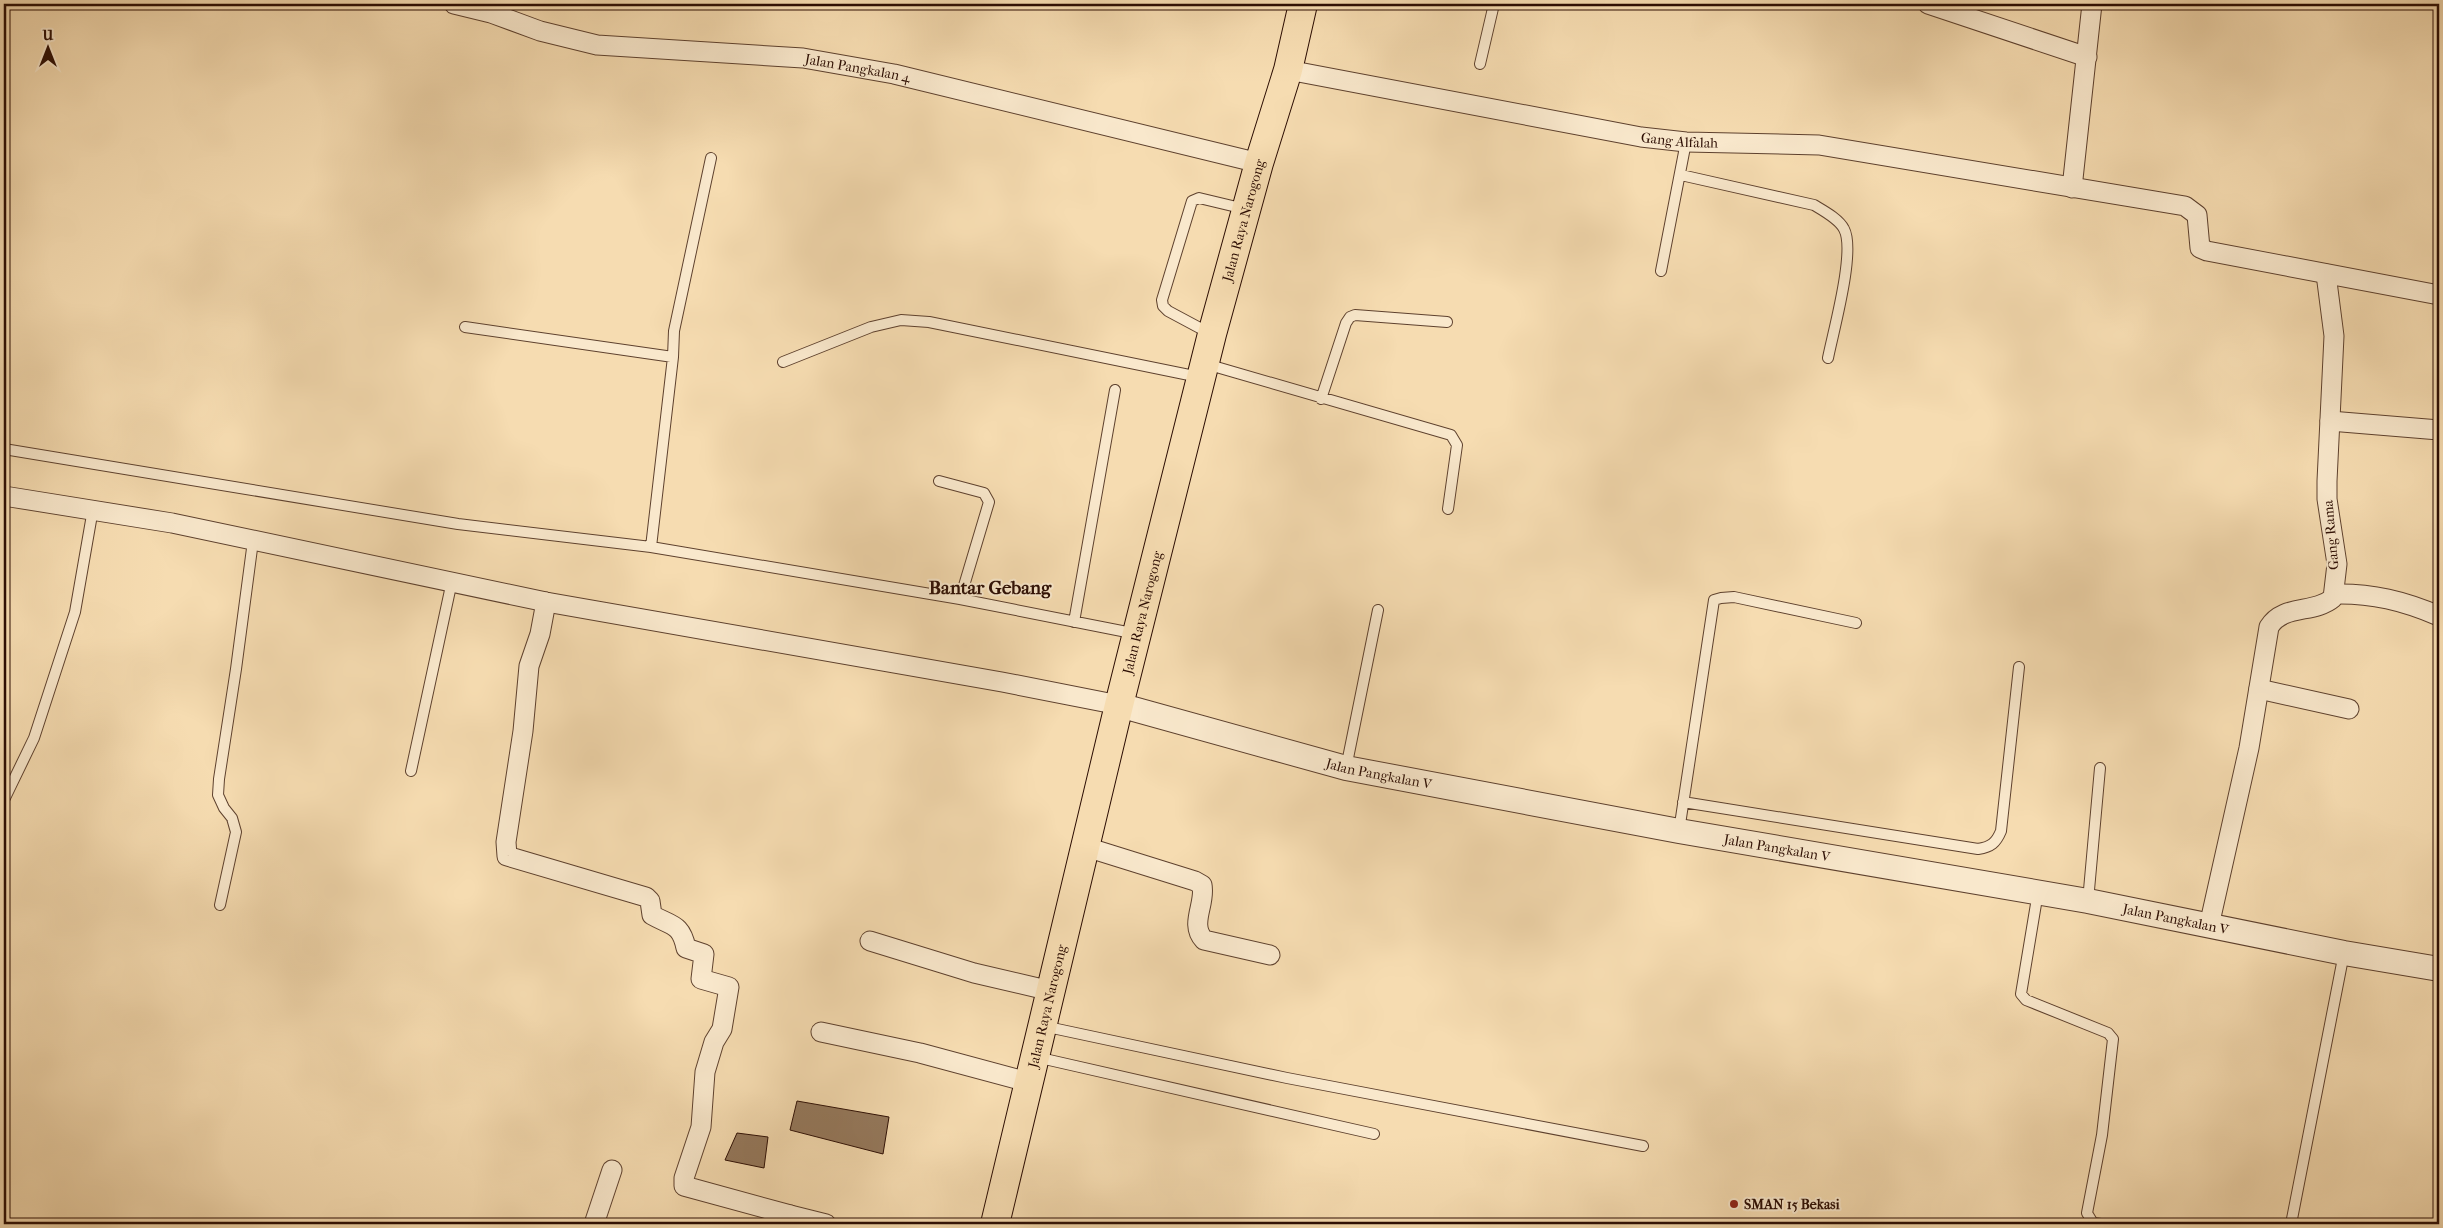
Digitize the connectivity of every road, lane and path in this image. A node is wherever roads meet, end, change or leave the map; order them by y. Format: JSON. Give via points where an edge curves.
{"nodes":[{"id":1,"x":454,"y":4,"type":"edge"},
{"id":2,"x":1303,"y":4,"type":"edge"},
{"id":3,"x":1494,"y":4,"type":"edge"},
{"id":4,"x":1928,"y":4,"type":"edge"},
{"id":5,"x":2092,"y":4,"type":"edge"},
{"id":6,"x":2087,"y":57,"type":"junction"},
{"id":7,"x":1480,"y":64,"type":"dead end"},
{"id":8,"x":1288,"y":70,"type":"junction"},
{"id":9,"x":1686,"y":142,"type":"junction"},
{"id":10,"x":711,"y":158,"type":"dead end"},
{"id":11,"x":1259,"y":163,"type":"junction"},
{"id":12,"x":1681,"y":175,"type":"junction"},
{"id":13,"x":2072,"y":188,"type":"junction"},
{"id":14,"x":1246,"y":210,"type":"junction"},
{"id":15,"x":1661,"y":271,"type":"dead end"},
{"id":16,"x":2326,"y":274,"type":"junction"},
{"id":17,"x":2439,"y":295,"type":"edge"},
{"id":18,"x":1447,"y":322,"type":"dead end"},
{"id":19,"x":465,"y":327,"type":"dead end"},
{"id":20,"x":1212,"y":334,"type":"junction"},
{"id":21,"x":673,"y":357,"type":"junction"},
{"id":22,"x":1828,"y":358,"type":"dead end"},
{"id":23,"x":783,"y":362,"type":"dead end"},
{"id":24,"x":1203,"y":371,"type":"junction"},
{"id":25,"x":1115,"y":390,"type":"dead end"},
{"id":26,"x":1321,"y":399,"type":"junction"},
{"id":27,"x":2330,"y":421,"type":"junction"},
{"id":28,"x":2439,"y":430,"type":"edge"},
{"id":29,"x":4,"y":449,"type":"edge"},
{"id":30,"x":938,"y":481,"type":"dead end"},
{"id":31,"x":4,"y":496,"type":"edge"},
{"id":32,"x":93,"y":509,"type":"junction"},
{"id":33,"x":1448,"y":509,"type":"dead end"},
{"id":34,"x":253,"y":541,"type":"junction"},
{"id":35,"x":650,"y":547,"type":"junction"},
{"id":36,"x":452,"y":581,"type":"junction"},
{"id":37,"x":2334,"y":594,"type":"junction"},
{"id":38,"x":960,"y":599,"type":"junction"},
{"id":39,"x":546,"y":602,"type":"junction"},
{"id":40,"x":1378,"y":610,"type":"dead end"},
{"id":41,"x":2439,"y":616,"type":"edge"},
{"id":42,"x":1074,"y":622,"type":"junction"},
{"id":43,"x":1856,"y":623,"type":"dead end"},
{"id":44,"x":1138,"y":634,"type":"junction"},
{"id":45,"x":2019,"y":667,"type":"dead end"},
{"id":46,"x":2258,"y":689,"type":"junction"},
{"id":47,"x":1119,"y":706,"type":"junction"},
{"id":48,"x":2349,"y":709,"type":"dead end"},
{"id":49,"x":1346,"y":768,"type":"junction"},
{"id":50,"x":2100,"y":768,"type":"dead end"},
{"id":51,"x":411,"y":771,"type":"dead end"},
{"id":52,"x":4,"y":800,"type":"edge"},
{"id":53,"x":1682,"y":802,"type":"junction"},
{"id":54,"x":1679,"y":831,"type":"junction"},
{"id":55,"x":1086,"y":847,"type":"junction"},
{"id":56,"x":2038,"y":892,"type":"junction"},
{"id":57,"x":2088,"y":900,"type":"junction"},
{"id":58,"x":220,"y":905,"type":"dead end"},
{"id":59,"x":2209,"y":926,"type":"junction"},
{"id":60,"x":870,"y":941,"type":"dead end"},
{"id":61,"x":2344,"y":953,"type":"junction"},
{"id":62,"x":1270,"y":955,"type":"dead end"},
{"id":63,"x":2439,"y":969,"type":"edge"},
{"id":64,"x":1051,"y":991,"type":"junction"},
{"id":65,"x":1043,"y":1026,"type":"junction"},
{"id":66,"x":821,"y":1032,"type":"dead end"},
{"id":67,"x":1031,"y":1069,"type":"junction"},
{"id":68,"x":1374,"y":1134,"type":"dead end"},
{"id":69,"x":1643,"y":1146,"type":"dead end"},
{"id":70,"x":612,"y":1170,"type":"dead end"},
{"id":71,"x":788,"y":1219,"type":"edge"},
{"id":72,"x":594,"y":1224,"type":"edge"},
{"id":73,"x":826,"y":1224,"type":"edge"},
{"id":74,"x":995,"y":1224,"type":"edge"},
{"id":75,"x":2101,"y":1224,"type":"edge"},
{"id":76,"x":2291,"y":1224,"type":"edge"}],
"edges":[{"from":1,"to":11,"type":"street","name":"Jalan Pangkalan 4","via":[[596,45],[803,58],[894,74]]},
{"from":2,"to":8,"type":"main road","name":"Jalan Raya Narogong"},
{"from":3,"to":7,"type":"lane"},
{"from":4,"to":6,"type":"street"},
{"from":5,"to":6,"type":"street"},
{"from":6,"to":13,"type":"street"},
{"from":8,"to":9,"type":"street","name":"Gang Alfalah","via":[[1640,137]]},
{"from":8,"to":11,"type":"main road","name":"Jalan Raya Narogong"},
{"from":9,"to":12,"type":"lane"},
{"from":9,"to":13,"type":"street","name":"Gang Alfalah","via":[[1819,145]]},
{"from":10,"to":21,"type":"lane","via":[[674,331]]},
{"from":11,"to":14,"type":"main road","name":"Jalan Raya Narogong"},
{"from":12,"to":15,"type":"lane"},
{"from":12,"to":22,"type":"lane","via":[[1814,205],[1844,229],[1849,254]]},
{"from":13,"to":16,"type":"street","name":"Gang Alfalah","via":[[2185,206],[2197,215],[2200,248]]},
{"from":14,"to":20,"type":"main road","name":"Jalan Raya Narogong"},
{"from":14,"to":20,"type":"lane","via":[[1199,198],[1192,201],[1162,300],[1168,312]]},
{"from":16,"to":17,"type":"street"},
{"from":16,"to":27,"type":"street","name":"Gang Rama","via":[[2334,336]]},
{"from":18,"to":26,"type":"lane","via":[[1350,317]]},
{"from":19,"to":21,"type":"lane"},
{"from":20,"to":24,"type":"main road","name":"Jalan Raya Narogong"},
{"from":21,"to":35,"type":"lane"},
{"from":23,"to":24,"type":"lane","via":[[871,327],[901,320],[929,322]]},
{"from":24,"to":26,"type":"lane"},
{"from":24,"to":44,"type":"main road","name":"Jalan Raya Narogong"},
{"from":25,"to":42,"type":"lane"},
{"from":26,"to":33,"type":"lane","via":[[1451,435],[1457,445]]},
{"from":27,"to":28,"type":"street"},
{"from":27,"to":37,"type":"street","name":"Gang Rama","via":[[2327,499],[2337,564]]},
{"from":29,"to":35,"type":"lane","via":[[458,524]]},
{"from":30,"to":38,"type":"lane","via":[[984,493],[988,502]]},
{"from":31,"to":32,"type":"street"},
{"from":32,"to":34,"type":"street"},
{"from":32,"to":52,"type":"lane","via":[[75,612],[34,738]]},
{"from":34,"to":36,"type":"street"},
{"from":34,"to":58,"type":"lane","via":[[219,779],[218,795],[232,818],[236,832]]},
{"from":35,"to":38,"type":"lane"},
{"from":36,"to":39,"type":"street"},
{"from":36,"to":51,"type":"lane"},
{"from":37,"to":41,"type":"street","via":[[2377,595],[2409,603]]},
{"from":37,"to":46,"type":"street","via":[[2325,603],[2281,614],[2274,619],[2269,627]]},
{"from":38,"to":42,"type":"lane"},
{"from":39,"to":47,"type":"street","via":[[1002,682]]},
{"from":39,"to":71,"type":"street","via":[[529,666],[506,842],[507,856],[646,897],[650,901],[652,915],[677,927],[684,936],[686,948],[704,954],[701,979],[729,987],[722,1028],[704,1072],[701,1127],[684,1186]]},
{"from":40,"to":49,"type":"lane"},
{"from":42,"to":44,"type":"lane"},
{"from":43,"to":53,"type":"lane","via":[[1734,597],[1714,600]]},
{"from":44,"to":47,"type":"main road","name":"Jalan Raya Narogong"},
{"from":45,"to":53,"type":"lane","via":[[2001,831],[1996,841],[1987,847],[1978,849]]},
{"from":46,"to":48,"type":"street"},
{"from":46,"to":59,"type":"street","via":[[2238,803]]},
{"from":47,"to":49,"type":"street","name":"Jalan Pangkalan V"},
{"from":47,"to":55,"type":"main road","name":"Jalan Raya Narogong"},
{"from":49,"to":54,"type":"street","name":"Jalan Pangkalan V"},
{"from":50,"to":57,"type":"lane"},
{"from":53,"to":54,"type":"lane"},
{"from":54,"to":56,"type":"street","name":"Jalan Pangkalan V"},
{"from":55,"to":62,"type":"street","via":[[1202,885],[1196,929],[1204,940]]},
{"from":55,"to":64,"type":"main road","name":"Jalan Raya Narogong"},
{"from":56,"to":57,"type":"street","name":"Jalan Pangkalan V"},
{"from":56,"to":75,"type":"lane","via":[[2021,994],[2026,1000],[2114,1039],[2102,1135],[2087,1213],[2093,1223]]},
{"from":57,"to":59,"type":"street","name":"Jalan Pangkalan V"},
{"from":59,"to":61,"type":"street","name":"Jalan Pangkalan V"},
{"from":60,"to":64,"type":"street","via":[[974,973]]},
{"from":61,"to":63,"type":"street","name":"Jalan Pangkalan V"},
{"from":61,"to":76,"type":"lane"},
{"from":64,"to":65,"type":"main road","name":"Jalan Raya Narogong"},
{"from":65,"to":67,"type":"main road","name":"Jalan Raya Narogong"},
{"from":65,"to":69,"type":"lane","via":[[1287,1078]]},
{"from":66,"to":67,"type":"street","via":[[920,1053]]},
{"from":67,"to":68,"type":"lane"},
{"from":67,"to":74,"type":"main road","name":"Jalan Raya Narogong"},
{"from":70,"to":72,"type":"street"},
{"from":71,"to":73,"type":"street"}]}
